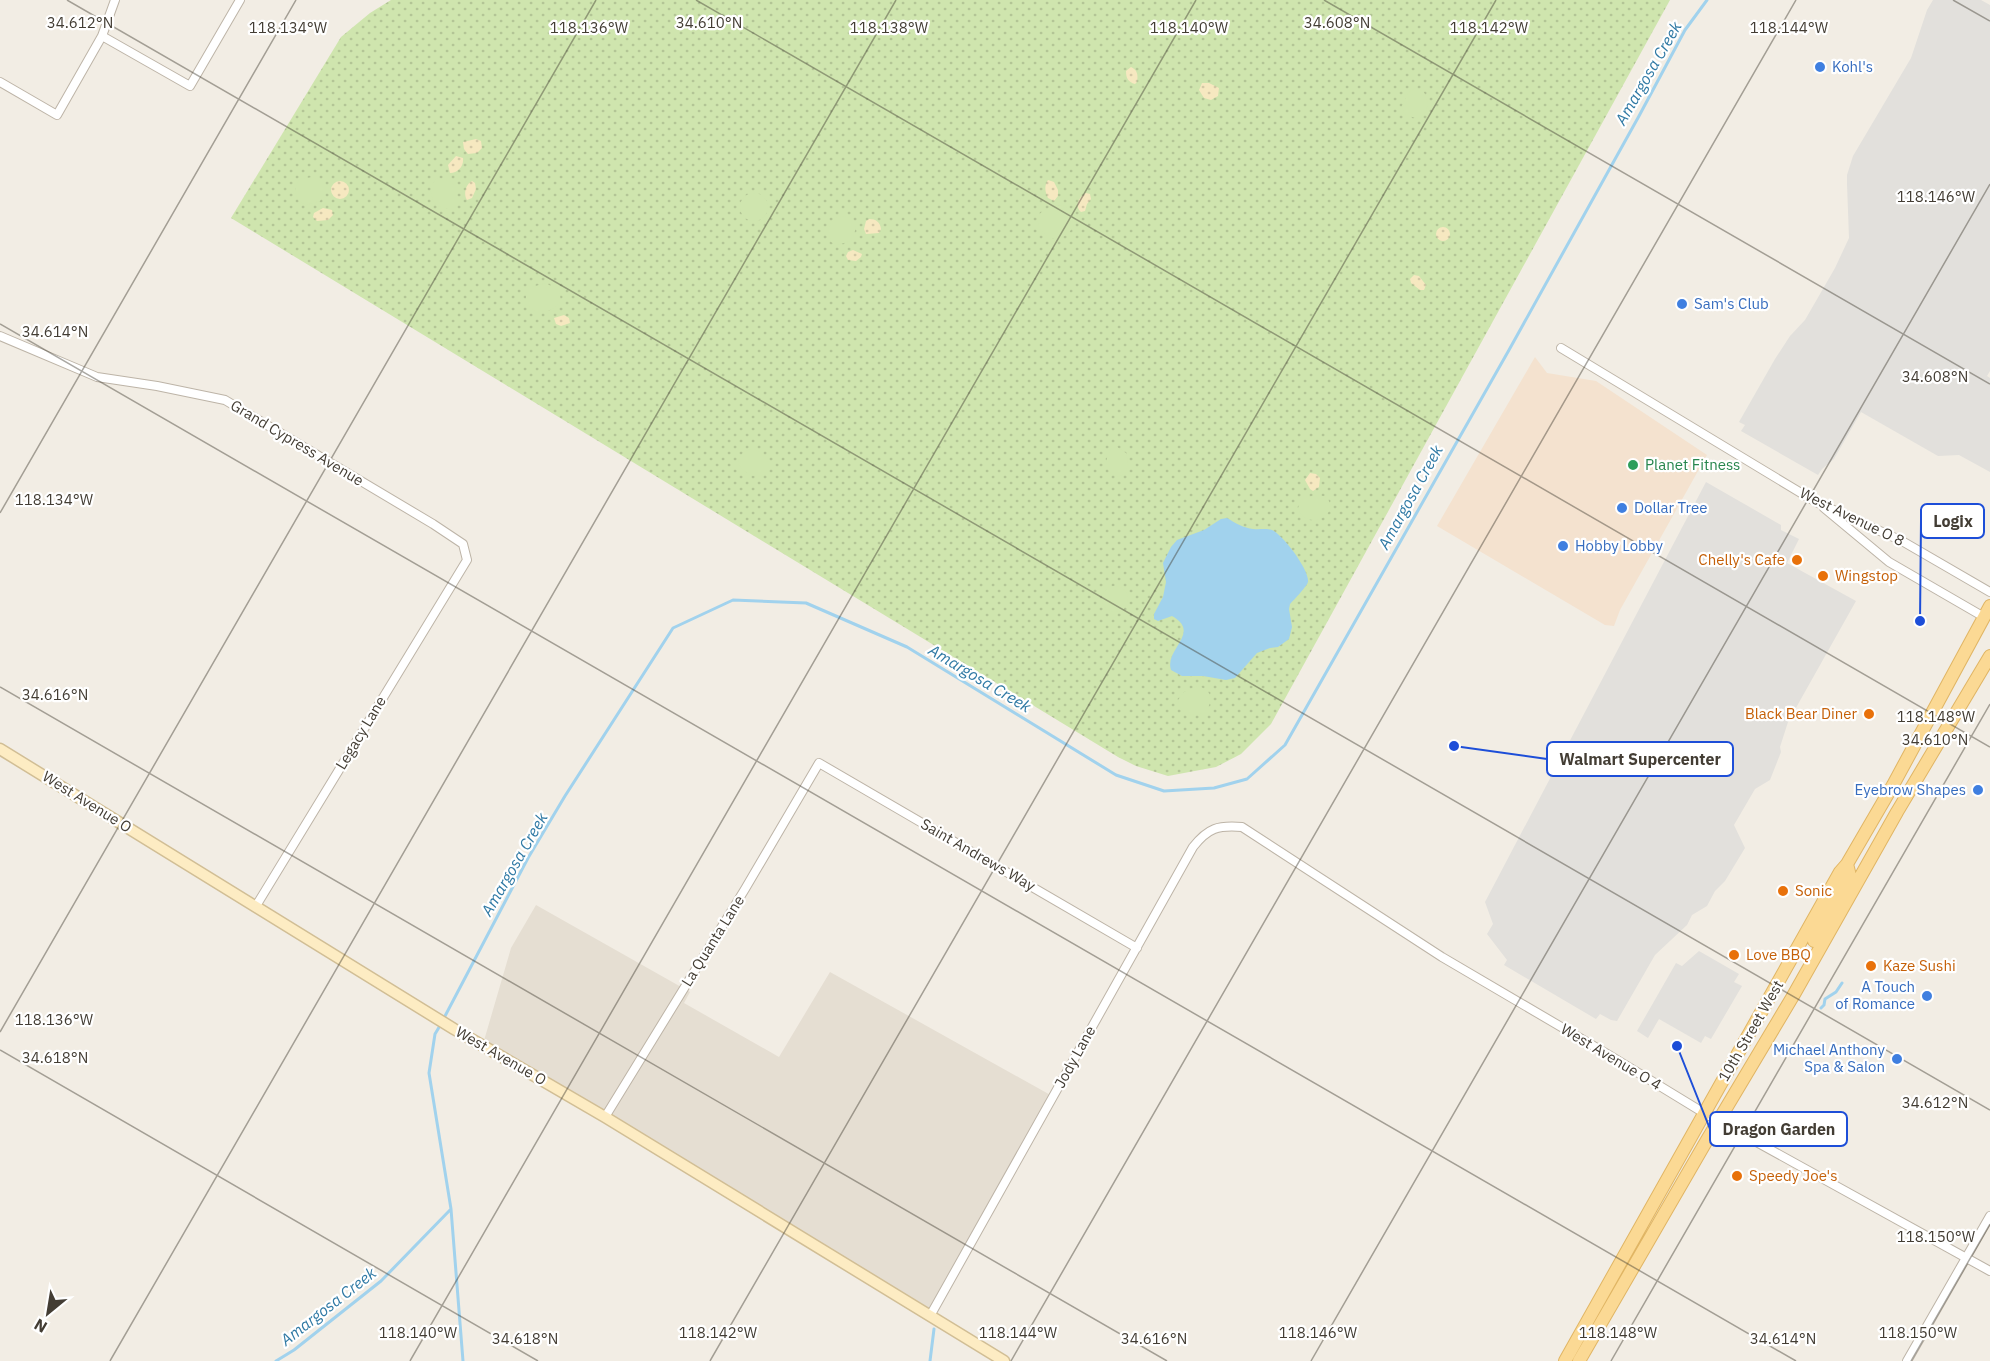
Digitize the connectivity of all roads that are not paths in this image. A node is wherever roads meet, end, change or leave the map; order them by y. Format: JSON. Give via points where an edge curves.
{"nodes":[{"id":1,"x":115,"y":0,"type":"edge"},
{"id":2,"x":240,"y":0,"type":"edge"},
{"id":3,"x":102,"y":36,"type":"junction"},
{"id":4,"x":0,"y":82,"type":"edge"},
{"id":5,"x":0,"y":336,"type":"edge"},
{"id":6,"x":1561,"y":348,"type":"dead end"},
{"id":7,"x":1816,"y":502,"type":"junction"},
{"id":8,"x":467,"y":560,"type":"joint"},
{"id":9,"x":1990,"y":592,"type":"edge"},
{"id":10,"x":1987,"y":612,"type":"edge"},
{"id":11,"x":1990,"y":656,"type":"edge"},
{"id":12,"x":0,"y":749,"type":"edge"},
{"id":13,"x":819,"y":763,"type":"joint"},
{"id":14,"x":1242,"y":827,"type":"joint"},
{"id":15,"x":1847,"y":864,"type":"junction"},
{"id":16,"x":256,"y":906,"type":"junction"},
{"id":17,"x":1137,"y":948,"type":"junction"},
{"id":18,"x":1809,"y":967,"type":"junction"},
{"id":19,"x":1704,"y":1113,"type":"junction"},
{"id":20,"x":605,"y":1117,"type":"junction"},
{"id":21,"x":1718,"y":1121,"type":"junction"},
{"id":22,"x":1990,"y":1216,"type":"edge"},
{"id":23,"x":1966,"y":1258,"type":"junction"},
{"id":24,"x":1990,"y":1271,"type":"edge"},
{"id":25,"x":930,"y":1316,"type":"junction"},
{"id":26,"x":1004,"y":1361,"type":"edge"},
{"id":27,"x":1565,"y":1361,"type":"edge"},
{"id":28,"x":1579,"y":1361,"type":"edge"},
{"id":29,"x":1907,"y":1361,"type":"edge"}],
"edges":[{"from":1,"to":3,"type":"street"},
{"from":2,"to":3,"type":"street","via":[[190,86]]},
{"from":3,"to":4,"type":"street","via":[[57,115]]},
{"from":5,"to":8,"type":"street","name":"Grand Cypress Avenue","via":[[97,377],[225,400],[433,524],[463,544]]},
{"from":6,"to":7,"type":"street","name":"West Avenue O 8"},
{"from":7,"to":9,"type":"street","name":"West Avenue O 8","via":[[1902,541]]},
{"from":7,"to":10,"type":"street","via":[[1889,562]]},
{"from":8,"to":16,"type":"street","name":"Legacy Lane"},
{"from":10,"to":15,"type":"main road","name":"10th Street West"},
{"from":11,"to":18,"type":"main road","name":"10th Street West"},
{"from":12,"to":16,"type":"main road","name":"West Avenue O"},
{"from":13,"to":17,"type":"street","name":"Saint Andrews Way"},
{"from":13,"to":20,"type":"street","name":"La Quanta Lane"},
{"from":14,"to":17,"type":"street","name":"Jody Lane","via":[[1216,827],[1203,835]]},
{"from":14,"to":19,"type":"street","name":"West Avenue O 4","via":[[1442,957]]},
{"from":15,"to":18,"type":"main road","via":[[1850,876],[1807,954]]},
{"from":15,"to":19,"type":"main road","name":"10th Street West"},
{"from":16,"to":20,"type":"main road","name":"West Avenue O"},
{"from":17,"to":25,"type":"street","name":"Jody Lane"},
{"from":18,"to":21,"type":"main road","name":"10th Street West"},
{"from":19,"to":21,"type":"street","name":"West Avenue O 4"},
{"from":19,"to":27,"type":"main road","name":"10th Street West"},
{"from":20,"to":25,"type":"main road","name":"West Avenue O"},
{"from":21,"to":23,"type":"street","name":"West Avenue O 4"},
{"from":21,"to":28,"type":"main road","name":"10th Street West"},
{"from":22,"to":23,"type":"street"},
{"from":23,"to":24,"type":"street","name":"West Avenue O 4"},
{"from":23,"to":29,"type":"street"},
{"from":25,"to":26,"type":"main road","name":"West Avenue O"}]}
